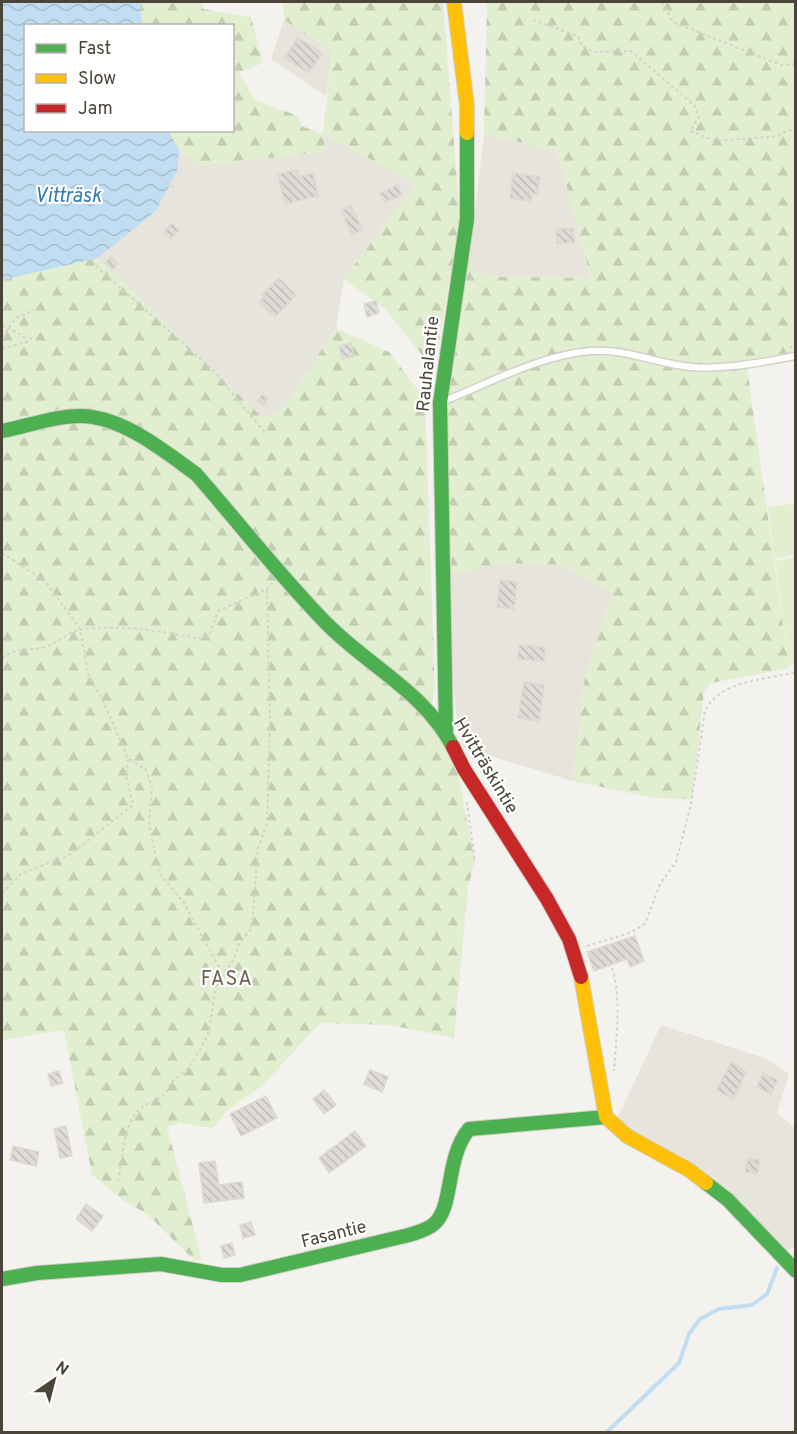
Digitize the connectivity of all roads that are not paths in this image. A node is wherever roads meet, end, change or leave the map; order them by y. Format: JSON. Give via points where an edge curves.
{"nodes":[{"id":1,"x":454,"y":2,"type":"edge"},
{"id":2,"x":795,"y":356,"type":"edge"},
{"id":3,"x":440,"y":403,"type":"junction"},
{"id":4,"x":2,"y":431,"type":"edge"},
{"id":5,"x":446,"y":733,"type":"junction"},
{"id":6,"x":606,"y":1117,"type":"junction"},
{"id":7,"x":795,"y":1271,"type":"edge"},
{"id":8,"x":2,"y":1279,"type":"edge"}],
"edges":[{"from":1,"to":3,"type":"street","name":"Rauhalantie","via":[[467,106],[467,219]]},
{"from":2,"to":3,"type":"lane","via":[[740,365],[690,367],[611,351],[591,351],[560,356]]},
{"from":3,"to":5,"type":"street","name":"Rauhalantie"},
{"from":4,"to":5,"type":"street","name":"Hvitträskintie","via":[[90,417],[110,423],[179,461],[196,474],[325,622],[356,652],[414,694]]},
{"from":5,"to":6,"type":"street","name":"Hvitträskintie","via":[[464,769],[547,899],[572,950],[582,982]]},
{"from":6,"to":7,"type":"street","via":[[627,1136],[689,1170],[728,1200]]},
{"from":6,"to":8,"type":"street","name":"Fasantie","via":[[469,1129],[455,1150],[440,1217],[430,1227],[409,1235],[240,1275],[161,1264]]}]}
